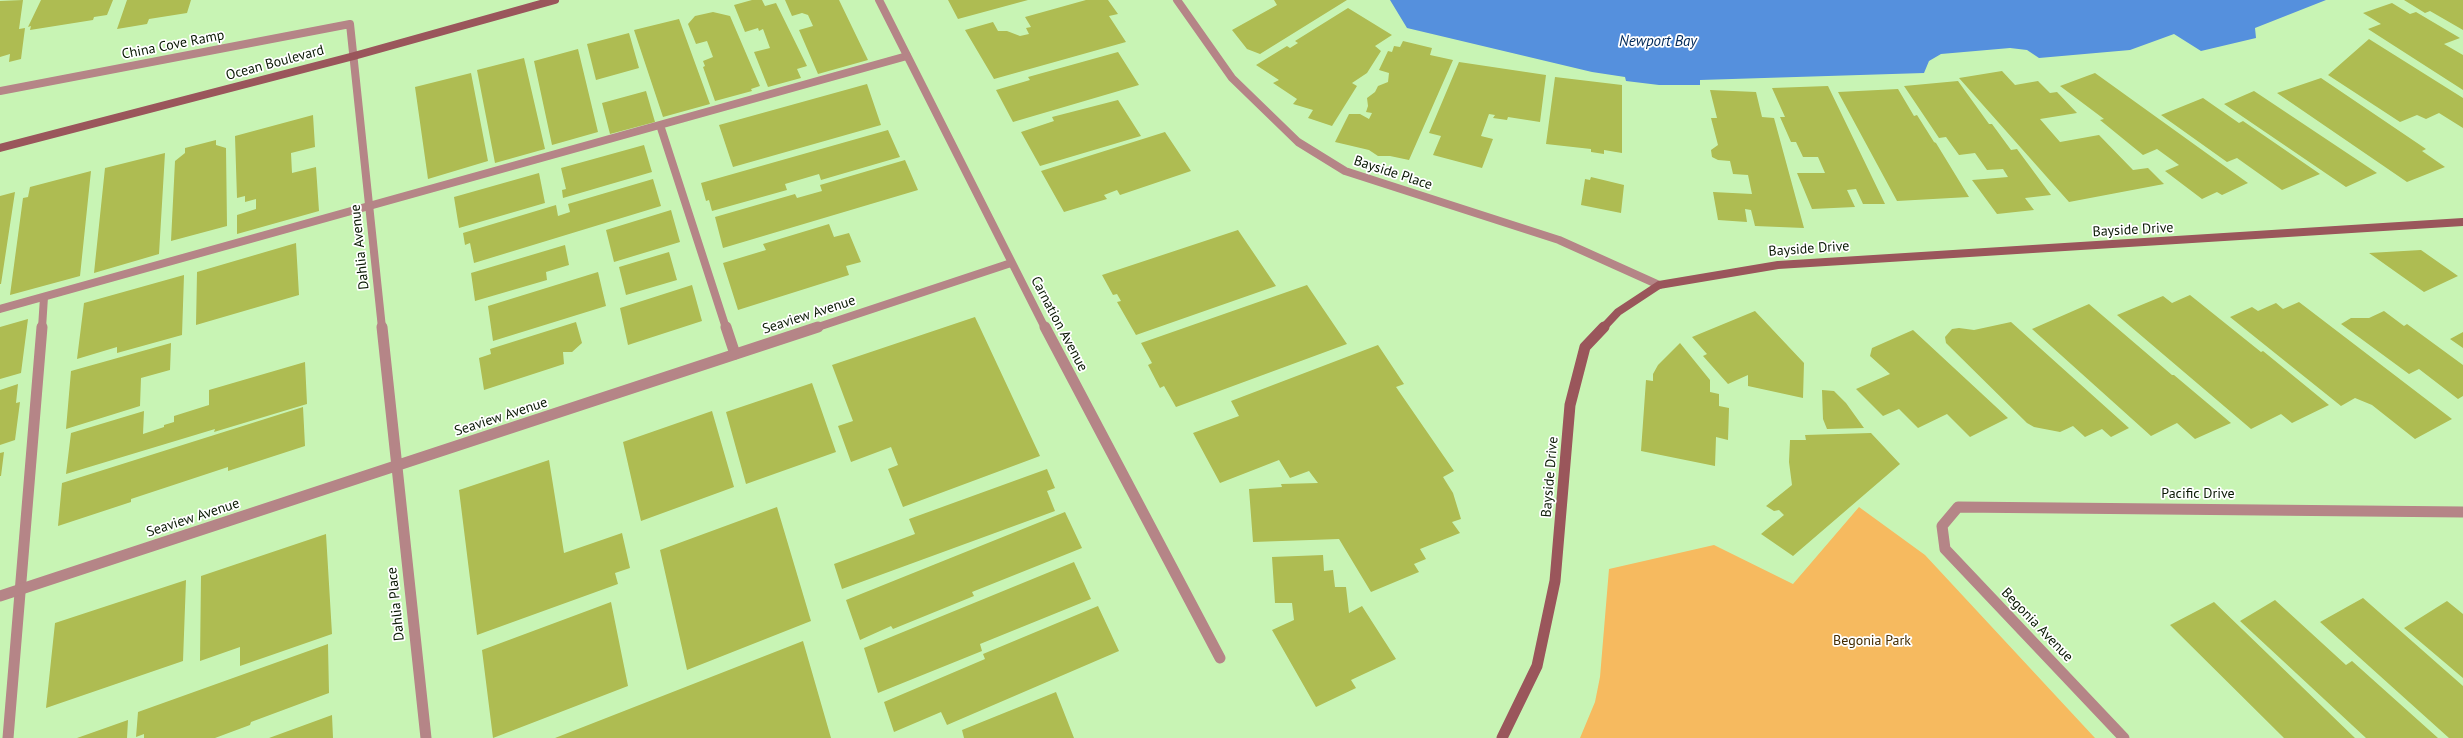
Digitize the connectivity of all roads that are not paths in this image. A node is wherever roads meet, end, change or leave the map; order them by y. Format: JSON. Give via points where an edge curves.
{"nodes":[{"id":1,"x":555,"y":0,"type":"edge"},
{"id":2,"x":879,"y":0,"type":"edge"},
{"id":3,"x":1177,"y":0,"type":"edge"},
{"id":4,"x":350,"y":24,"type":"joint"},
{"id":5,"x":354,"y":56,"type":"junction"},
{"id":6,"x":907,"y":56,"type":"junction"},
{"id":7,"x":0,"y":91,"type":"edge"},
{"id":8,"x":660,"y":125,"type":"junction"},
{"id":9,"x":0,"y":148,"type":"edge"},
{"id":10,"x":370,"y":206,"type":"junction"},
{"id":11,"x":2463,"y":222,"type":"edge"},
{"id":12,"x":1010,"y":263,"type":"junction"},
{"id":13,"x":1659,"y":285,"type":"junction"},
{"id":14,"x":44,"y":297,"type":"junction"},
{"id":15,"x":0,"y":309,"type":"edge"},
{"id":16,"x":735,"y":354,"type":"junction"},
{"id":17,"x":396,"y":467,"type":"junction"},
{"id":18,"x":2463,"y":512,"type":"edge"},
{"id":19,"x":1942,"y":526,"type":"joint"},
{"id":20,"x":20,"y":589,"type":"junction"},
{"id":21,"x":0,"y":596,"type":"edge"},
{"id":22,"x":1220,"y":658,"type":"dead end"},
{"id":23,"x":8,"y":738,"type":"edge"},
{"id":24,"x":426,"y":738,"type":"edge"},
{"id":25,"x":1502,"y":738,"type":"edge"},
{"id":26,"x":2124,"y":738,"type":"edge"}],
"edges":[{"from":1,"to":5,"type":"main road","name":"Ocean Boulevard"},
{"from":2,"to":6,"type":"street","name":"Carnation Avenue"},
{"from":3,"to":13,"type":"street","name":"Bayside Place","via":[[1232,78],[1298,142],[1344,172],[1559,240]]},
{"from":4,"to":5,"type":"street","name":"Dahlia Avenue"},
{"from":4,"to":7,"type":"street","name":"China Cove Ramp"},
{"from":5,"to":9,"type":"main road","name":"Ocean Boulevard"},
{"from":5,"to":10,"type":"street","name":"Dahlia Avenue"},
{"from":6,"to":8,"type":"street"},
{"from":6,"to":12,"type":"street","name":"Carnation Avenue"},
{"from":8,"to":10,"type":"street"},
{"from":8,"to":16,"type":"street"},
{"from":10,"to":14,"type":"street"},
{"from":10,"to":17,"type":"street","name":"Dahlia Avenue"},
{"from":11,"to":13,"type":"main road","name":"Bayside Drive","via":[[1778,264]]},
{"from":12,"to":16,"type":"street","name":"Seaview Avenue"},
{"from":12,"to":22,"type":"street","name":"Carnation Avenue"},
{"from":13,"to":25,"type":"main road","name":"Bayside Drive","via":[[1618,312],[1585,347],[1570,405],[1555,581],[1537,666]]},
{"from":14,"to":15,"type":"street"},
{"from":14,"to":20,"type":"street"},
{"from":16,"to":17,"type":"street","name":"Seaview Avenue"},
{"from":17,"to":20,"type":"street","name":"Seaview Avenue"},
{"from":17,"to":24,"type":"street","name":"Dahlia Place"},
{"from":18,"to":19,"type":"street","name":"Pacific Drive","via":[[1958,507]]},
{"from":19,"to":26,"type":"street","name":"Begonia Avenue","via":[[1945,549],[1950,555]]},
{"from":20,"to":21,"type":"street","name":"Seaview Avenue"},
{"from":20,"to":23,"type":"street"}]}
